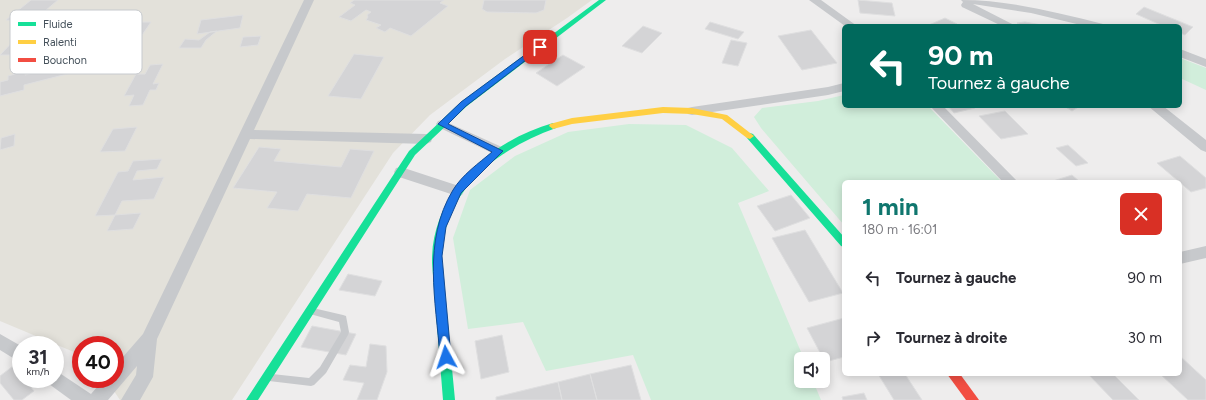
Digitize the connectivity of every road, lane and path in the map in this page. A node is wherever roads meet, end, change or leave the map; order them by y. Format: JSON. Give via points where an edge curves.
{"nodes":[{"id":1,"x":309,"y":0,"type":"edge"},
{"id":2,"x":603,"y":0,"type":"edge"},
{"id":3,"x":814,"y":0,"type":"edge"},
{"id":4,"x":956,"y":0,"type":"edge"},
{"id":5,"x":966,"y":0,"type":"edge"},
{"id":6,"x":849,"y":24,"type":"edge"},
{"id":7,"x":1007,"y":24,"type":"edge"},
{"id":8,"x":1090,"y":24,"type":"edge"},
{"id":9,"x":1182,"y":54,"type":"edge"},
{"id":10,"x":1206,"y":63,"type":"edge"},
{"id":11,"x":842,"y":88,"type":"edge"},
{"id":12,"x":938,"y":108,"type":"edge"},
{"id":13,"x":1157,"y":108,"type":"edge"},
{"id":14,"x":692,"y":110,"type":"junction"},
{"id":15,"x":442,"y":124,"type":"junction"},
{"id":16,"x":245,"y":134,"type":"junction"},
{"id":17,"x":426,"y":139,"type":"junction"},
{"id":18,"x":1206,"y":147,"type":"edge"},
{"id":19,"x":499,"y":151,"type":"junction"},
{"id":20,"x":401,"y":172,"type":"junction"},
{"id":21,"x":1009,"y":180,"type":"edge"},
{"id":22,"x":457,"y":191,"type":"junction"},
{"id":23,"x":842,"y":241,"type":"edge"},
{"id":24,"x":1206,"y":252,"type":"edge"},
{"id":25,"x":1182,"y":258,"type":"edge"},
{"id":26,"x":308,"y":312,"type":"junction"},
{"id":27,"x":149,"y":339,"type":"junction"},
{"id":28,"x":0,"y":341,"type":"edge"},
{"id":29,"x":12,"y":349,"type":"edge"},
{"id":30,"x":955,"y":376,"type":"edge"},
{"id":31,"x":266,"y":377,"type":"junction"},
{"id":32,"x":64,"y":385,"type":"edge"},
{"id":33,"x":85,"y":400,"type":"edge"},
{"id":34,"x":97,"y":400,"type":"edge"},
{"id":35,"x":130,"y":400,"type":"edge"},
{"id":36,"x":252,"y":400,"type":"edge"},
{"id":37,"x":450,"y":400,"type":"edge"},
{"id":38,"x":973,"y":400,"type":"edge"}],
"edges":[{"from":1,"to":16,"type":"street"},
{"from":2,"to":15,"type":"main road","via":[[464,104]]},
{"from":3,"to":6,"type":"street"},
{"from":4,"to":7,"type":"street"},
{"from":5,"to":8,"type":"street","via":[[1031,10]]},
{"from":9,"to":10,"type":"street"},
{"from":11,"to":14,"type":"street"},
{"from":12,"to":21,"type":"street"},
{"from":13,"to":18,"type":"street"},
{"from":14,"to":19,"type":"main road","via":[[628,113],[572,121],[540,130]]},
{"from":14,"to":23,"type":"main road","via":[[724,117],[747,133]]},
{"from":15,"to":17,"type":"main road"},
{"from":15,"to":19,"type":"street"},
{"from":16,"to":17,"type":"street"},
{"from":16,"to":27,"type":"street"},
{"from":17,"to":20,"type":"main road","via":[[412,154]]},
{"from":19,"to":22,"type":"main road"},
{"from":20,"to":22,"type":"street"},
{"from":20,"to":26,"type":"main road"},
{"from":22,"to":37,"type":"main road","via":[[442,227],[437,256]]},
{"from":24,"to":25,"type":"street"},
{"from":26,"to":31,"type":"main road"},
{"from":26,"to":31,"type":"lane","via":[[343,319],[345,332],[323,370],[311,382]]},
{"from":27,"to":34,"type":"street"},
{"from":27,"to":35,"type":"street","via":[[144,377]]},
{"from":28,"to":29,"type":"street"},
{"from":30,"to":38,"type":"main road"},
{"from":31,"to":36,"type":"main road"},
{"from":32,"to":33,"type":"street"}]}
